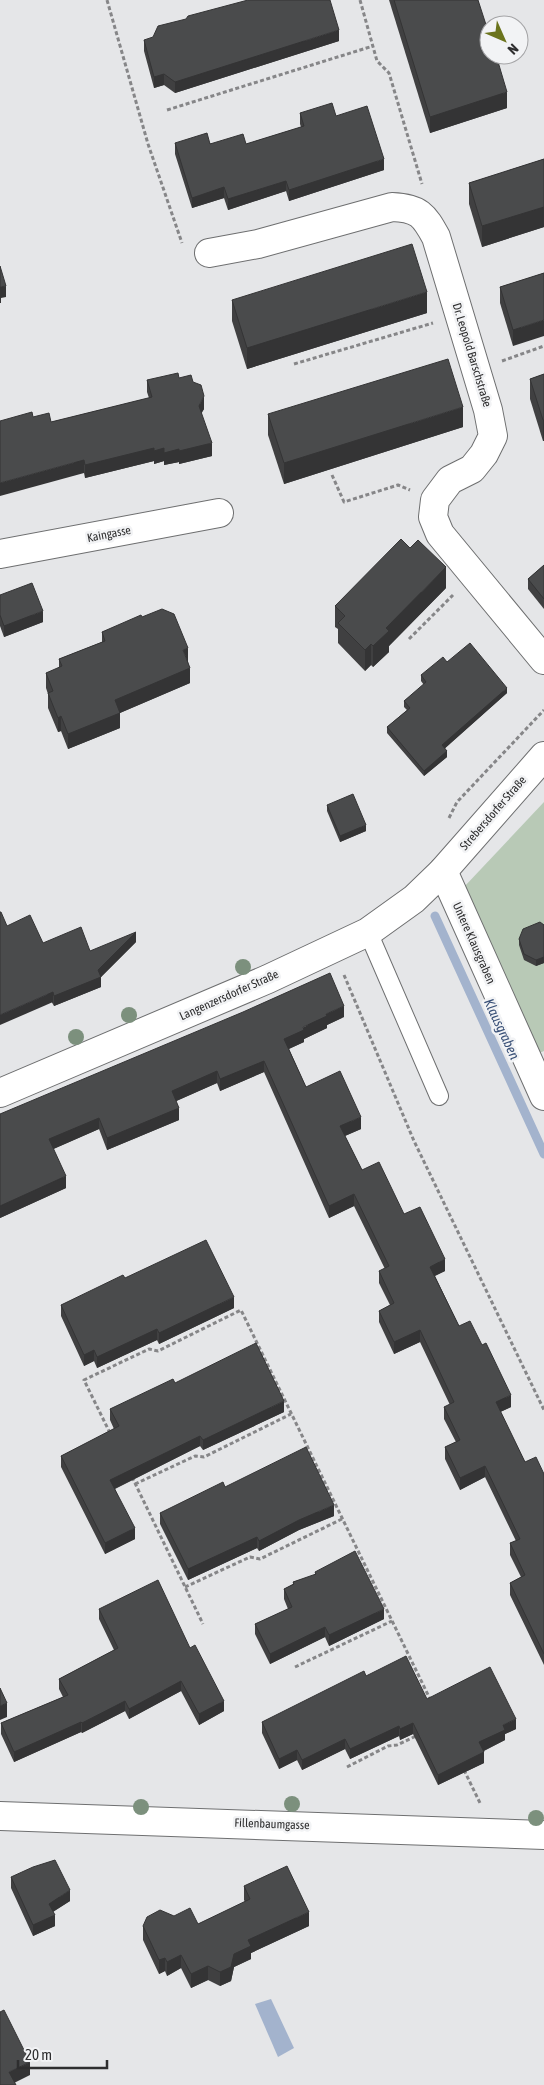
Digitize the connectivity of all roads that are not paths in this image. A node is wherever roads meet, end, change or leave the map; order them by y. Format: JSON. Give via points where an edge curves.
{"nodes":[{"id":1,"x":209,"y":253,"type":"road end"},
{"id":2,"x":219,"y":514,"type":"dead end"},
{"id":3,"x":0,"y":554,"type":"edge"},
{"id":4,"x":544,"y":660,"type":"edge"},
{"id":5,"x":544,"y":756,"type":"edge"},
{"id":6,"x":443,"y":871,"type":"junction"},
{"id":7,"x":368,"y":932,"type":"junction"},
{"id":8,"x":0,"y":1093,"type":"edge"},
{"id":9,"x":439,"y":1096,"type":"dead end"},
{"id":10,"x":544,"y":1096,"type":"edge"},
{"id":11,"x":0,"y":1816,"type":"edge"},
{"id":12,"x":544,"y":1835,"type":"edge"}],
"edges":[{"from":1,"to":4,"type":"street","name":"Dr. Leopold Barschstraße","via":[[258,244],[392,207],[410,208],[425,217],[436,237],[460,315],[488,410],[492,436],[472,469],[450,480],[435,500],[433,517],[440,534]]},
{"from":2,"to":3,"type":"street","name":"Kaingasse"},
{"from":5,"to":6,"type":"street","name":"Strebersdorfer Straße"},
{"from":6,"to":7,"type":"street","name":"Langenzersdorfer Straße","via":[[414,899]]},
{"from":6,"to":10,"type":"street","name":"Untere Klausgraben"},
{"from":7,"to":8,"type":"street","name":"Langenzersdorfer Straße","via":[[268,979]]},
{"from":7,"to":9,"type":"lane"},
{"from":11,"to":12,"type":"street","name":"Fillenbaumgasse"}]}
